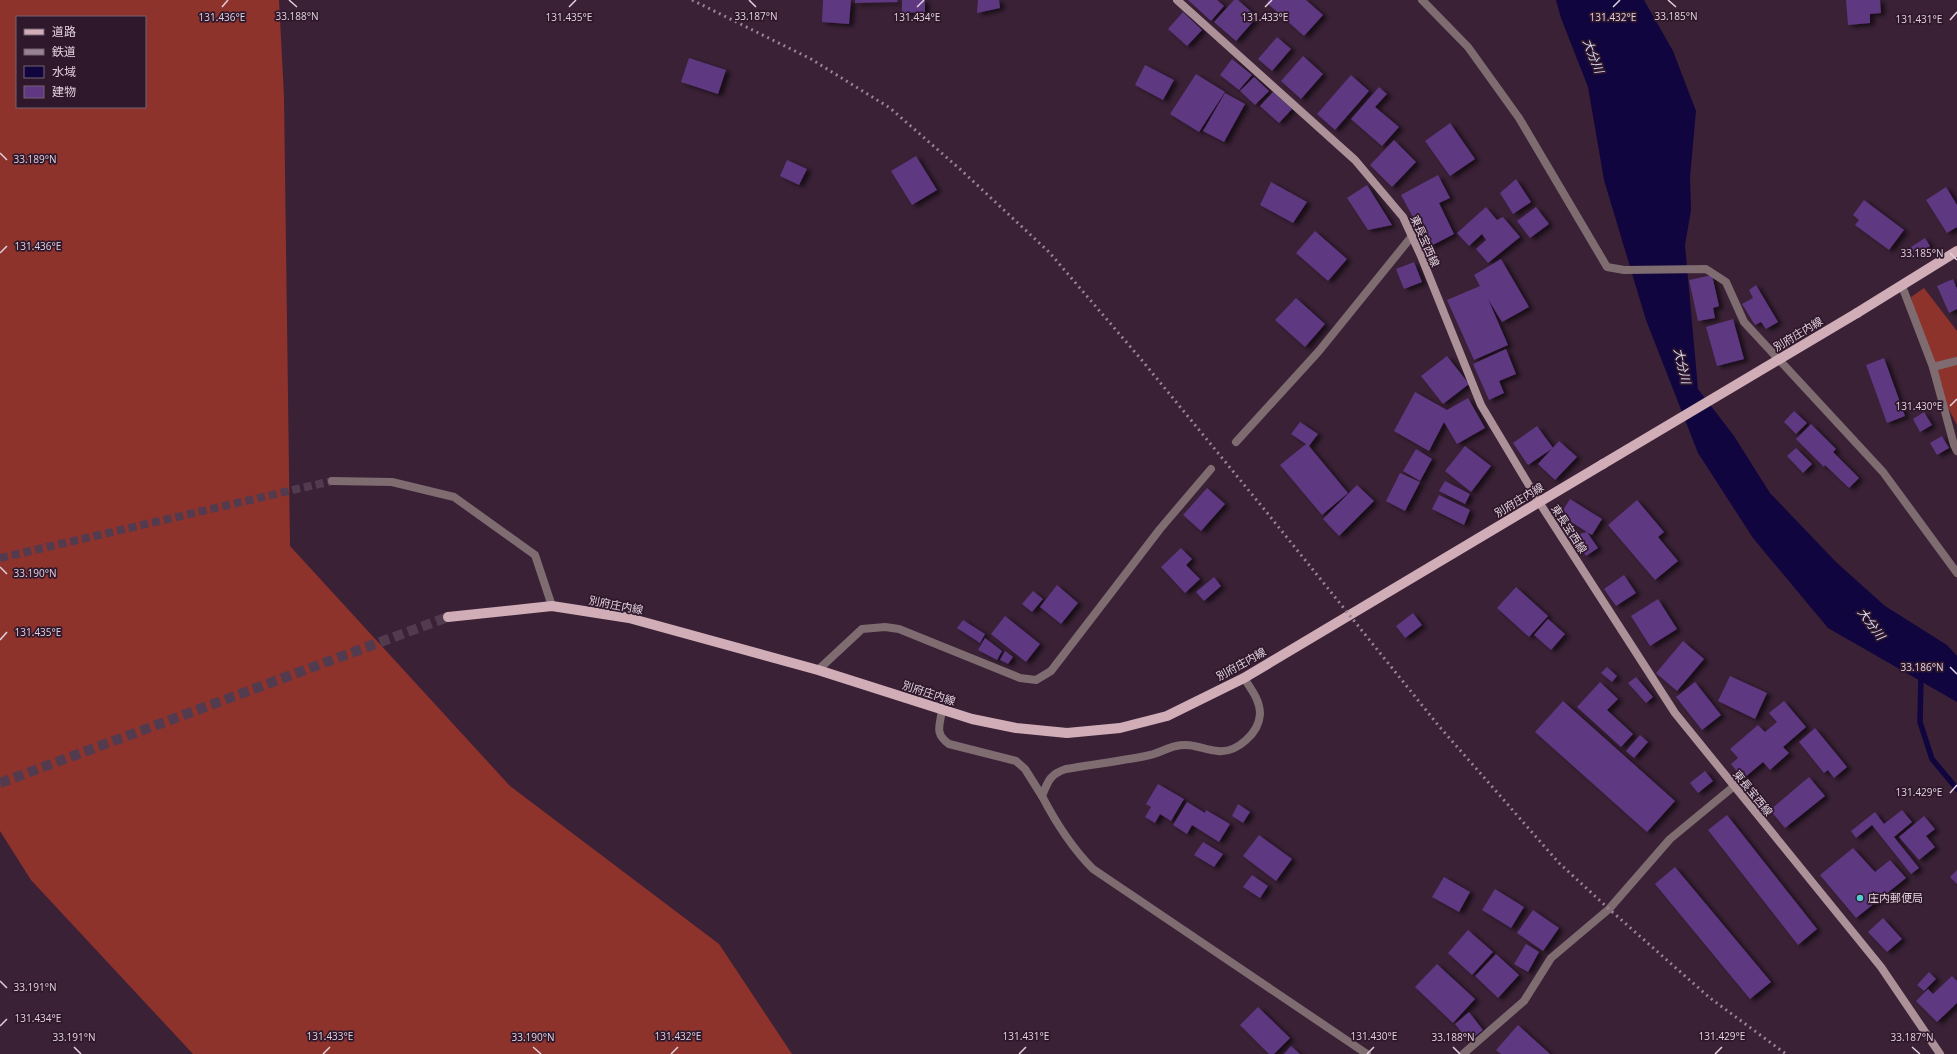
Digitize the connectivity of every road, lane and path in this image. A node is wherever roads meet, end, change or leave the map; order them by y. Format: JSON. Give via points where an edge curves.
{"nodes":[{"id":1,"x":1177,"y":0,"type":"edge"},
{"id":2,"x":1422,"y":0,"type":"edge"},
{"id":3,"x":1412,"y":236,"type":"junction"},
{"id":4,"x":1957,"y":250,"type":"edge"},
{"id":5,"x":1902,"y":286,"type":"junction"},
{"id":6,"x":1957,"y":361,"type":"edge"},
{"id":7,"x":1933,"y":367,"type":"junction"},
{"id":8,"x":1236,"y":442,"type":"dead end"},
{"id":9,"x":1957,"y":451,"type":"edge"},
{"id":10,"x":1211,"y":469,"type":"dead end"},
{"id":11,"x":332,"y":481,"type":"tunnel mouth"},
{"id":12,"x":1539,"y":502,"type":"junction"},
{"id":13,"x":1957,"y":573,"type":"edge"},
{"id":14,"x":552,"y":606,"type":"junction"},
{"id":15,"x":448,"y":617,"type":"tunnel mouth"},
{"id":16,"x":818,"y":670,"type":"junction"},
{"id":17,"x":1244,"y":678,"type":"junction"},
{"id":18,"x":942,"y":710,"type":"junction"},
{"id":19,"x":1733,"y":787,"type":"junction"},
{"id":20,"x":1042,"y":796,"type":"junction"},
{"id":21,"x":1367,"y":1054,"type":"edge"},
{"id":22,"x":1463,"y":1054,"type":"edge"},
{"id":23,"x":1940,"y":1054,"type":"edge"}],
"edges":[{"from":1,"to":3,"type":"main road","name":"東長宝西線","via":[[1355,160],[1403,217]]},
{"from":2,"to":13,"type":"street","via":[[1468,47],[1519,118],[1607,267],[1624,270],[1706,269],[1726,282],[1744,322],[1883,472]]},
{"from":3,"to":8,"type":"street","via":[[1319,351]]},
{"from":3,"to":12,"type":"main road","name":"東長宝西線","via":[[1478,400]]},
{"from":4,"to":5,"type":"main road","name":"別府庄内線"},
{"from":5,"to":7,"type":"street"},
{"from":5,"to":12,"type":"main road","name":"別府庄内線","bridge":true},
{"from":6,"to":7,"type":"street"},
{"from":7,"to":9,"type":"street"},
{"from":10,"to":16,"type":"street","via":[[1160,529],[1051,672],[1036,680],[1020,678],[899,629],[885,628],[862,629]]},
{"from":11,"to":14,"type":"street","via":[[392,482],[454,497],[535,556]]},
{"from":12,"to":17,"type":"main road","name":"別府庄内線"},
{"from":12,"to":19,"type":"main road","name":"東長宝西線","via":[[1675,713]]},
{"from":14,"to":15,"type":"main road","name":"別府庄内線"},
{"from":14,"to":16,"type":"main road","name":"別府庄内線","via":[[629,618]]},
{"from":16,"to":18,"type":"main road","name":"別府庄内線"},
{"from":17,"to":18,"type":"main road","name":"別府庄内線","via":[[1167,716],[1120,728],[1067,733],[1016,728]]},
{"from":17,"to":20,"type":"street","via":[[1257,699],[1260,714],[1256,726],[1246,740],[1233,748],[1219,751],[1189,744],[1181,745],[1152,755],[1066,769],[1054,773]]},
{"from":18,"to":20,"type":"street","via":[[938,732],[942,739],[949,744],[1016,761],[1025,769]]},
{"from":19,"to":22,"type":"street","via":[[1670,839],[1609,909],[1552,958],[1524,1001]]},
{"from":19,"to":23,"type":"main road","name":"東長宝西線","via":[[1880,968]]},
{"from":20,"to":21,"type":"street","via":[[1060,829],[1078,854],[1094,869]]}]}
